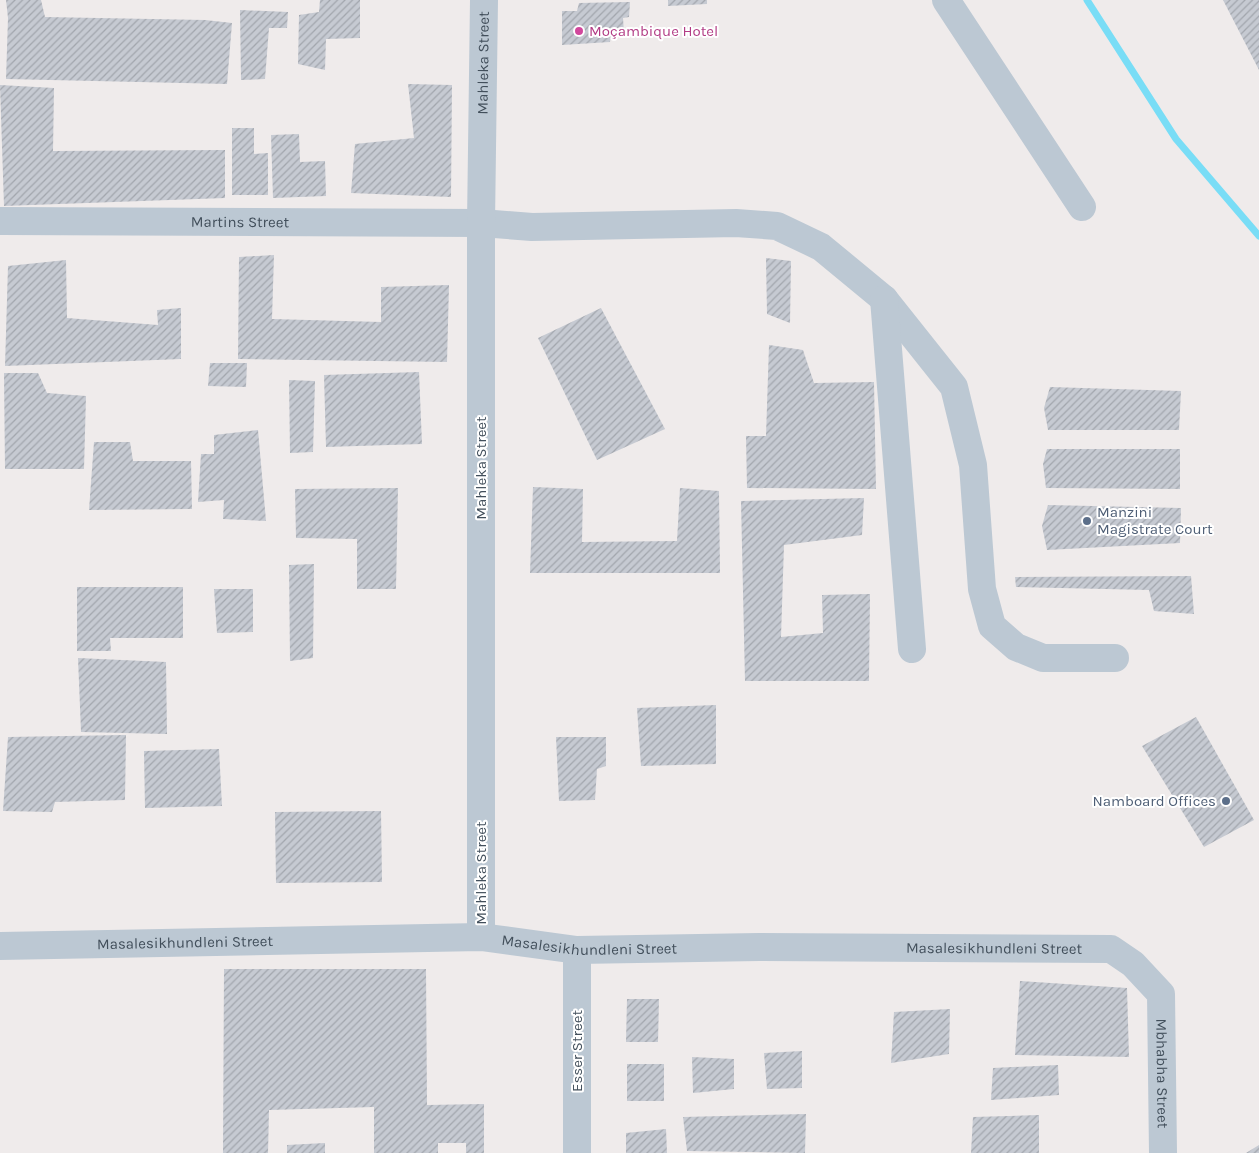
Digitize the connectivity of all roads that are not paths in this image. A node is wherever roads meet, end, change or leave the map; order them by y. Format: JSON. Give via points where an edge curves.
{"nodes":[{"id":1,"x":484,"y":0,"type":"edge"},
{"id":2,"x":946,"y":0,"type":"edge"},
{"id":3,"x":1082,"y":207,"type":"dead end"},
{"id":4,"x":0,"y":222,"type":"edge"},
{"id":5,"x":481,"y":223,"type":"junction"},
{"id":6,"x":884,"y":299,"type":"junction"},
{"id":7,"x":912,"y":649,"type":"dead end"},
{"id":8,"x":1115,"y":658,"type":"dead end"},
{"id":9,"x":481,"y":937,"type":"junction"},
{"id":10,"x":0,"y":946,"type":"edge"},
{"id":11,"x":577,"y":950,"type":"junction"},
{"id":12,"x":1161,"y":994,"type":"joint"},
{"id":13,"x":577,"y":1153,"type":"edge"},
{"id":14,"x":1163,"y":1153,"type":"edge"}],
"edges":[{"from":1,"to":5,"type":"street","name":"Mahleka Street"},
{"from":2,"to":3,"type":"street"},
{"from":4,"to":5,"type":"street","name":"Martins Street"},
{"from":5,"to":6,"type":"street","name":"Martins Street","via":[[532,227],[736,223],[777,226],[821,247]]},
{"from":5,"to":9,"type":"street","name":"Mahleka Street"},
{"from":6,"to":7,"type":"street"},
{"from":6,"to":8,"type":"street","name":"Martins Street","via":[[954,387],[973,465],[982,589],[992,626],[1016,647],[1043,658]]},
{"from":9,"to":10,"type":"street","name":"Masalesikhundleni Street"},
{"from":9,"to":11,"type":"street","name":"Masalesikhundleni Street"},
{"from":11,"to":12,"type":"street","name":"Masalesikhundleni Street","via":[[759,947],[1111,949],[1133,964]]},
{"from":11,"to":13,"type":"street","name":"Esser Street"},
{"from":12,"to":14,"type":"street","name":"Mbhabha Street"}]}
